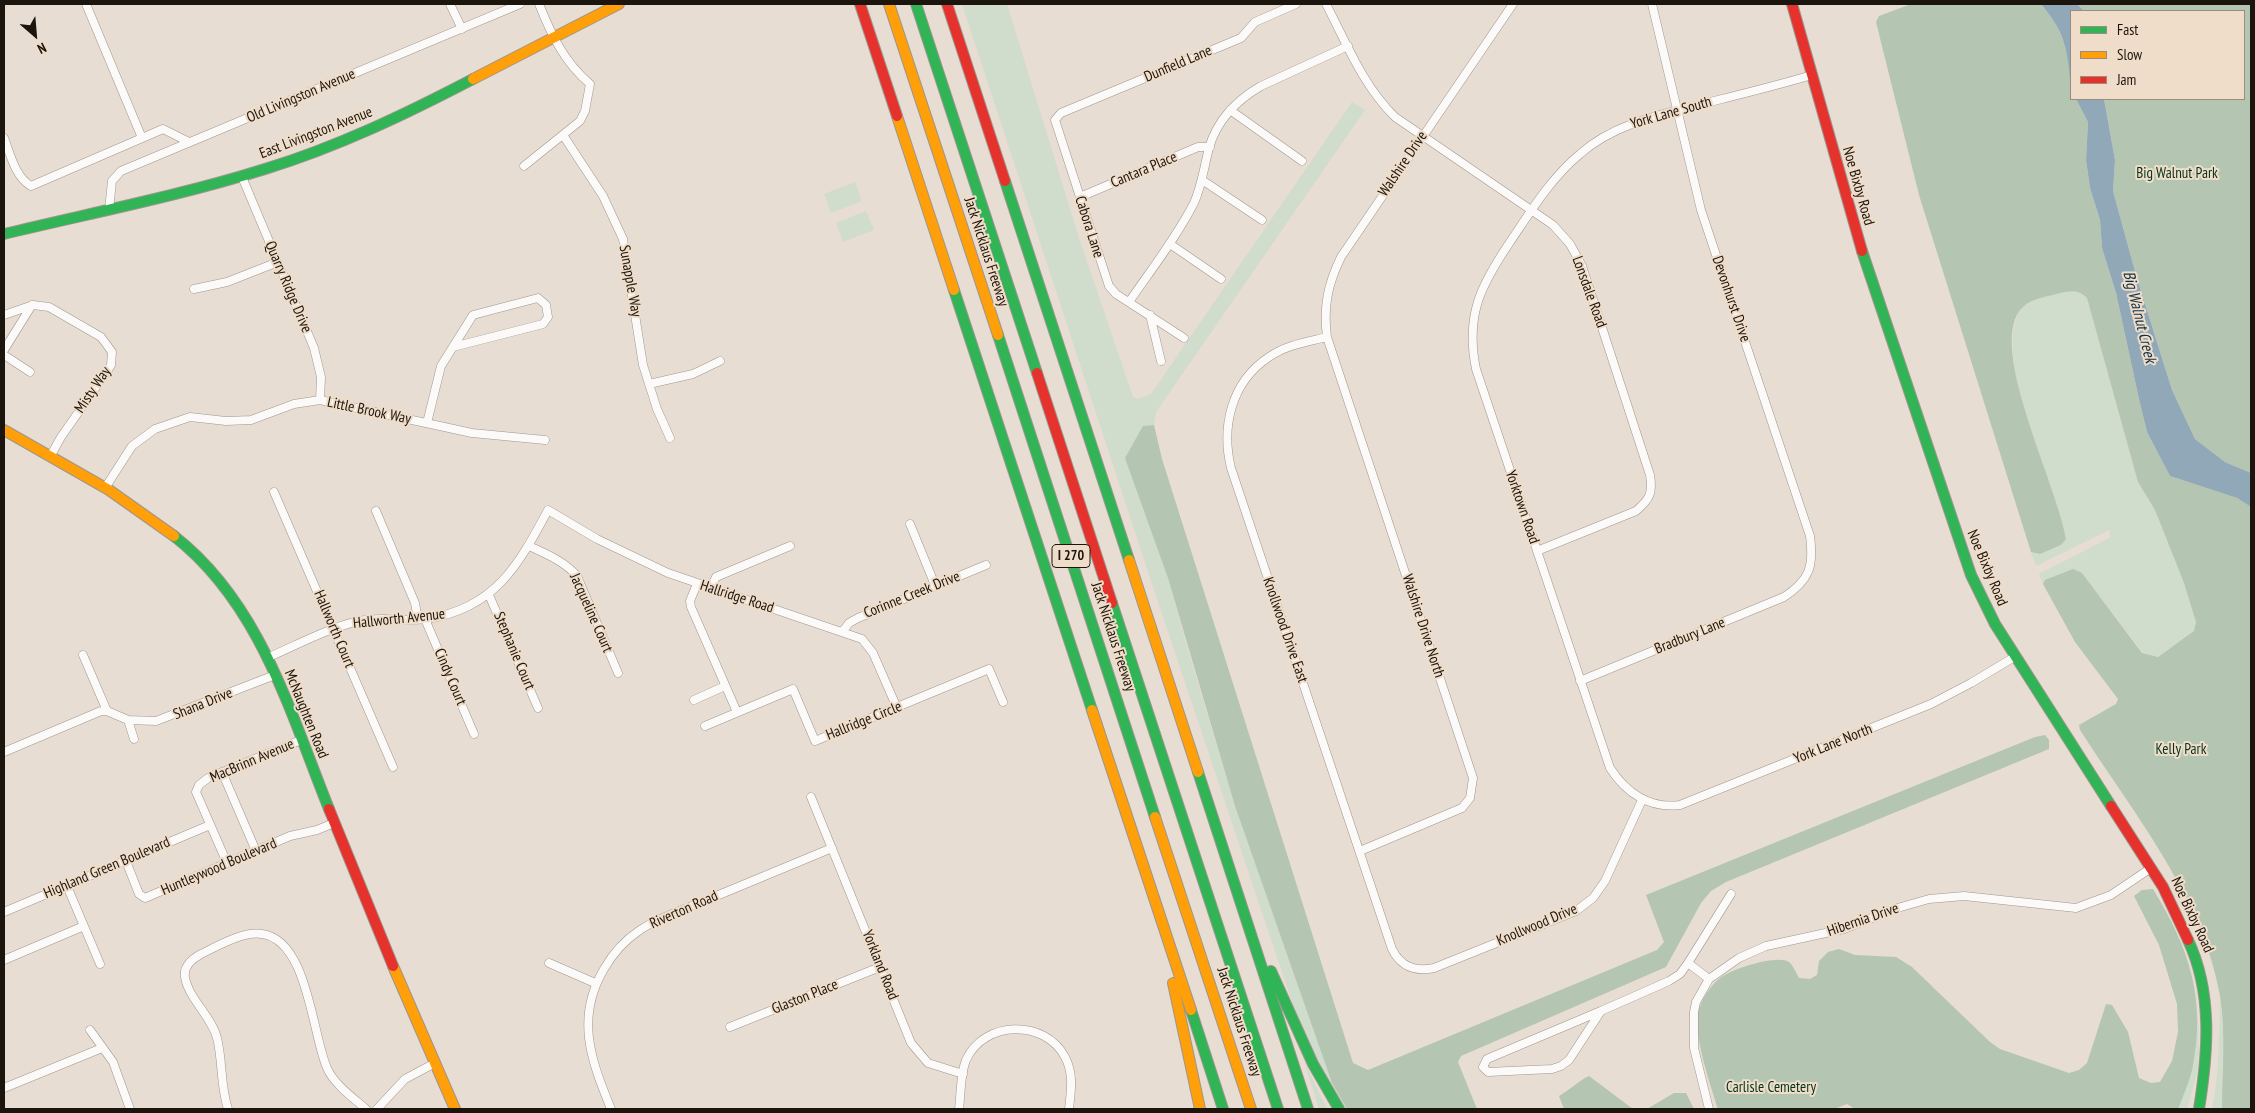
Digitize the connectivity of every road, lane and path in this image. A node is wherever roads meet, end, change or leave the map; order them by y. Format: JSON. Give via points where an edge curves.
{"nodes":[{"id":1,"x":86,"y":4,"type":"edge"},
{"id":2,"x":450,"y":4,"type":"edge"},
{"id":3,"x":520,"y":4,"type":"edge"},
{"id":4,"x":539,"y":4,"type":"edge"},
{"id":5,"x":619,"y":4,"type":"edge"},
{"id":6,"x":860,"y":4,"type":"edge"},
{"id":7,"x":889,"y":4,"type":"edge"},
{"id":8,"x":916,"y":4,"type":"edge"},
{"id":9,"x":947,"y":4,"type":"edge"},
{"id":10,"x":1296,"y":4,"type":"edge"},
{"id":11,"x":1326,"y":4,"type":"edge"},
{"id":12,"x":1513,"y":4,"type":"edge"},
{"id":13,"x":1652,"y":4,"type":"edge"},
{"id":14,"x":1792,"y":4,"type":"edge"},
{"id":15,"x":462,"y":29,"type":"junction"},
{"id":16,"x":553,"y":37,"type":"junction"},
{"id":17,"x":1348,"y":46,"type":"junction"},
{"id":18,"x":1812,"y":76,"type":"junction"},
{"id":19,"x":1230,"y":110,"type":"junction"},
{"id":20,"x":1678,"y":110,"type":"junction"},
{"id":21,"x":1055,"y":120,"type":"joint"},
{"id":22,"x":563,"y":135,"type":"junction"},
{"id":23,"x":1423,"y":136,"type":"junction"},
{"id":24,"x":4,"y":138,"type":"edge"},
{"id":25,"x":142,"y":138,"type":"junction"},
{"id":26,"x":189,"y":142,"type":"junction"},
{"id":27,"x":1210,"y":148,"type":"junction"},
{"id":28,"x":1302,"y":161,"type":"dead end"},
{"id":29,"x":524,"y":166,"type":"dead end"},
{"id":30,"x":242,"y":177,"type":"junction"},
{"id":31,"x":1202,"y":180,"type":"junction"},
{"id":32,"x":1080,"y":197,"type":"junction"},
{"id":33,"x":109,"y":210,"type":"junction"},
{"id":34,"x":1532,"y":210,"type":"junction"},
{"id":35,"x":1262,"y":220,"type":"dead end"},
{"id":36,"x":4,"y":234,"type":"edge"},
{"id":37,"x":1170,"y":244,"type":"junction"},
{"id":38,"x":278,"y":262,"type":"junction"},
{"id":39,"x":1220,"y":279,"type":"dead end"},
{"id":40,"x":194,"y":289,"type":"dead end"},
{"id":41,"x":1129,"y":302,"type":"junction"},
{"id":42,"x":33,"y":304,"type":"junction"},
{"id":43,"x":1150,"y":315,"type":"junction"},
{"id":44,"x":4,"y":316,"type":"edge"},
{"id":45,"x":1327,"y":337,"type":"junction"},
{"id":46,"x":1184,"y":338,"type":"dead end"},
{"id":47,"x":453,"y":347,"type":"junction"},
{"id":48,"x":4,"y":350,"type":"edge"},
{"id":49,"x":4,"y":355,"type":"edge"},
{"id":50,"x":720,"y":361,"type":"dead end"},
{"id":51,"x":1161,"y":361,"type":"dead end"},
{"id":52,"x":30,"y":372,"type":"dead end"},
{"id":53,"x":649,"y":384,"type":"junction"},
{"id":54,"x":320,"y":400,"type":"junction"},
{"id":55,"x":427,"y":423,"type":"junction"},
{"id":56,"x":4,"y":430,"type":"edge"},
{"id":57,"x":670,"y":438,"type":"dead end"},
{"id":58,"x":546,"y":440,"type":"dead end"},
{"id":59,"x":50,"y":457,"type":"junction"},
{"id":60,"x":105,"y":488,"type":"junction"},
{"id":61,"x":274,"y":492,"type":"dead end"},
{"id":62,"x":548,"y":510,"type":"joint"},
{"id":63,"x":376,"y":511,"type":"dead end"},
{"id":64,"x":910,"y":524,"type":"dead end"},
{"id":65,"x":529,"y":546,"type":"junction"},
{"id":66,"x":790,"y":546,"type":"dead end"},
{"id":67,"x":1537,"y":551,"type":"junction"},
{"id":68,"x":986,"y":565,"type":"dead end"},
{"id":69,"x":697,"y":584,"type":"junction"},
{"id":70,"x":935,"y":585,"type":"junction"},
{"id":71,"x":711,"y":587,"type":"junction"},
{"id":72,"x":1798,"y":588,"type":"joint"},
{"id":73,"x":489,"y":595,"type":"junction"},
{"id":74,"x":422,"y":619,"type":"junction"},
{"id":75,"x":334,"y":630,"type":"junction"},
{"id":76,"x":843,"y":631,"type":"junction"},
{"id":77,"x":83,"y":655,"type":"dead end"},
{"id":78,"x":2016,"y":656,"type":"junction"},
{"id":79,"x":268,"y":658,"type":"junction"},
{"id":80,"x":618,"y":673,"type":"dead end"},
{"id":81,"x":275,"y":675,"type":"junction"},
{"id":82,"x":1580,"y":681,"type":"junction"},
{"id":83,"x":725,"y":686,"type":"junction"},
{"id":84,"x":694,"y":700,"type":"dead end"},
{"id":85,"x":1003,"y":702,"type":"dead end"},
{"id":86,"x":538,"y":708,"type":"dead end"},
{"id":87,"x":896,"y":708,"type":"junction"},
{"id":88,"x":107,"y":711,"type":"junction"},
{"id":89,"x":737,"y":712,"type":"junction"},
{"id":90,"x":128,"y":720,"type":"junction"},
{"id":91,"x":705,"y":726,"type":"dead end"},
{"id":92,"x":474,"y":734,"type":"dead end"},
{"id":93,"x":134,"y":740,"type":"dead end"},
{"id":94,"x":301,"y":740,"type":"junction"},
{"id":95,"x":4,"y":752,"type":"edge"},
{"id":96,"x":393,"y":768,"type":"dead end"},
{"id":97,"x":222,"y":772,"type":"junction"},
{"id":98,"x":811,"y":797,"type":"dead end"},
{"id":99,"x":1642,"y":800,"type":"junction"},
{"id":100,"x":334,"y":823,"type":"junction"},
{"id":101,"x":210,"y":825,"type":"junction"},
{"id":102,"x":832,"y":848,"type":"junction"},
{"id":103,"x":256,"y":851,"type":"junction"},
{"id":104,"x":1360,"y":851,"type":"junction"},
{"id":105,"x":126,"y":861,"type":"junction"},
{"id":106,"x":227,"y":863,"type":"junction"},
{"id":107,"x":2152,"y":868,"type":"junction"},
{"id":108,"x":67,"y":886,"type":"junction"},
{"id":109,"x":1731,"y":894,"type":"dead end"},
{"id":110,"x":4,"y":912,"type":"edge"},
{"id":111,"x":1245,"y":916,"type":"junction"},
{"id":112,"x":84,"y":926,"type":"junction"},
{"id":113,"x":1171,"y":950,"type":"junction"},
{"id":114,"x":4,"y":960,"type":"edge"},
{"id":115,"x":549,"y":963,"type":"dead end"},
{"id":116,"x":1688,"y":963,"type":"junction"},
{"id":117,"x":100,"y":964,"type":"dead end"},
{"id":118,"x":1405,"y":966,"type":"joint"},
{"id":119,"x":880,"y":967,"type":"junction"},
{"id":120,"x":1709,"y":979,"type":"junction"},
{"id":121,"x":596,"y":983,"type":"junction"},
{"id":122,"x":1601,"y":1011,"type":"junction"},
{"id":123,"x":730,"y":1027,"type":"dead end"},
{"id":124,"x":90,"y":1030,"type":"dead end"},
{"id":125,"x":102,"y":1048,"type":"junction"},
{"id":126,"x":435,"y":1062,"type":"junction"},
{"id":127,"x":963,"y":1074,"type":"junction"},
{"id":128,"x":4,"y":1088,"type":"edge"},
{"id":129,"x":130,"y":1109,"type":"edge"},
{"id":130,"x":228,"y":1109,"type":"edge"},
{"id":131,"x":366,"y":1109,"type":"edge"},
{"id":132,"x":377,"y":1109,"type":"edge"},
{"id":133,"x":455,"y":1109,"type":"edge"},
{"id":134,"x":611,"y":1109,"type":"edge"},
{"id":135,"x":959,"y":1109,"type":"edge"},
{"id":136,"x":1069,"y":1109,"type":"edge"},
{"id":137,"x":1200,"y":1109,"type":"edge"},
{"id":138,"x":1223,"y":1109,"type":"edge"},
{"id":139,"x":1251,"y":1109,"type":"edge"},
{"id":140,"x":1278,"y":1109,"type":"edge"},
{"id":141,"x":1308,"y":1109,"type":"edge"},
{"id":142,"x":1339,"y":1109,"type":"edge"},
{"id":143,"x":1710,"y":1109,"type":"edge"},
{"id":144,"x":2199,"y":1109,"type":"edge"}],
"edges":[{"from":1,"to":25,"type":"street"},
{"from":2,"to":15,"type":"street"},
{"from":3,"to":15,"type":"street","name":"Old Livingston Avenue"},
{"from":4,"to":16,"type":"street"},
{"from":5,"to":16,"type":"main road","name":"East Livingston Avenue"},
{"from":6,"to":113,"type":"main road"},
{"from":7,"to":139,"type":"main road","name":"Jack Nicklaus Freeway","number":"I 270"},
{"from":8,"to":140,"type":"main road","name":"Jack Nicklaus Freeway","number":"I 270"},
{"from":9,"to":111,"type":"main road"},
{"from":10,"to":21,"type":"street","name":"Dunfield Lane","via":[[1255,22],[1241,38],[1060,113]]},
{"from":11,"to":17,"type":"street","name":"Lonsdale Road"},
{"from":12,"to":23,"type":"street","name":"Walshire Drive"},
{"from":13,"to":20,"type":"street","name":"Devonhurst Drive"},
{"from":14,"to":18,"type":"main road","name":"Noe Bixby Road"},
{"from":15,"to":26,"type":"street","name":"Old Livingston Avenue"},
{"from":16,"to":22,"type":"street","via":[[572,67],[590,84],[580,121]]},
{"from":16,"to":30,"type":"main road","name":"East Livingston Avenue","via":[[392,119]]},
{"from":17,"to":19,"type":"street","via":[[1262,86]]},
{"from":17,"to":23,"type":"street","name":"Lonsdale Road","via":[[1385,108]]},
{"from":18,"to":20,"type":"street","name":"York Lane South"},
{"from":18,"to":78,"type":"main road","name":"Noe Bixby Road","via":[[1866,266],[1960,548],[1982,601]]},
{"from":19,"to":27,"type":"street","via":[[1215,133]]},
{"from":19,"to":28,"type":"street"},
{"from":20,"to":34,"type":"street","name":"York Lane South","via":[[1635,122],[1595,143],[1566,168]]},
{"from":20,"to":72,"type":"street","name":"Devonhurst Drive","via":[[1702,210],[1810,536],[1812,555],[1808,574]]},
{"from":21,"to":32,"type":"street","name":"Cabora Lane"},
{"from":22,"to":29,"type":"street"},
{"from":22,"to":53,"type":"street","name":"Sunapple Way","via":[[603,196],[623,239],[643,365]]},
{"from":23,"to":34,"type":"street","name":"Lonsdale Road"},
{"from":23,"to":45,"type":"street","name":"Walshire Drive","via":[[1341,256],[1326,295]]},
{"from":24,"to":25,"type":"street","via":[[24,182],[31,186]]},
{"from":25,"to":26,"type":"street","via":[[163,130]]},
{"from":26,"to":33,"type":"street","name":"Old Livingston Avenue","via":[[117,173],[112,182]]},
{"from":27,"to":31,"type":"street"},
{"from":27,"to":32,"type":"street","name":"Cantara Place","via":[[1198,147]]},
{"from":30,"to":33,"type":"main road","name":"East Livingston Avenue"},
{"from":30,"to":38,"type":"street","name":"Quarry Ridge Drive"},
{"from":31,"to":35,"type":"street"},
{"from":31,"to":37,"type":"street"},
{"from":32,"to":41,"type":"street","name":"Cabora Lane","via":[[1109,286]]},
{"from":33,"to":36,"type":"main road","name":"East Livingston Avenue"},
{"from":34,"to":67,"type":"street","name":"Yorktown Road","via":[[1479,293],[1472,330],[1476,368]]},
{"from":34,"to":67,"type":"street","name":"Lonsdale Road","via":[[1563,234],[1577,255],[1652,489],[1647,502],[1636,510]]},
{"from":37,"to":39,"type":"street"},
{"from":37,"to":41,"type":"street"},
{"from":38,"to":40,"type":"street","via":[[233,280]]},
{"from":38,"to":54,"type":"street","name":"Quarry Ridge Drive","via":[[319,362]]},
{"from":41,"to":43,"type":"street","name":"Cabora Lane"},
{"from":42,"to":44,"type":"street"},
{"from":42,"to":48,"type":"street"},
{"from":42,"to":59,"type":"street","name":"Misty Way","via":[[49,307],[101,337],[112,352],[111,365]]},
{"from":43,"to":46,"type":"street","name":"Cabora Lane"},
{"from":43,"to":51,"type":"street"},
{"from":45,"to":104,"type":"street","name":"Knollwood Drive East","via":[[1292,346],[1260,364],[1233,400],[1226,440],[1231,468]]},
{"from":45,"to":104,"type":"street","name":"Walshire Drive North","via":[[1473,778],[1470,798],[1462,808]]},
{"from":47,"to":47,"type":"street","name":"Little Brook Way","via":[[473,315],[538,298],[546,305],[548,318],[543,324]]},
{"from":47,"to":55,"type":"street","name":"Little Brook Way","via":[[441,366]]},
{"from":49,"to":52,"type":"street"},
{"from":50,"to":53,"type":"street","via":[[693,374]]},
{"from":53,"to":57,"type":"street","name":"Sunapple Way"},
{"from":54,"to":55,"type":"street","name":"Little Brook Way"},
{"from":54,"to":60,"type":"street","name":"Little Brook Way","via":[[294,404],[251,420],[190,417],[155,429],[132,446]]},
{"from":55,"to":58,"type":"street","name":"Little Brook Way","via":[[472,433]]},
{"from":56,"to":59,"type":"main road","name":"McNaughten Road"},
{"from":59,"to":60,"type":"main road","name":"McNaughten Road"},
{"from":60,"to":79,"type":"main road","name":"McNaughten Road","via":[[156,521],[206,564],[240,607]]},
{"from":61,"to":75,"type":"street","name":"Hallworth Court"},
{"from":62,"to":65,"type":"street","name":"Hallworth Avenue"},
{"from":62,"to":69,"type":"street","name":"Hallridge Road","via":[[630,556]]},
{"from":63,"to":74,"type":"street","name":"Cindy Court"},
{"from":64,"to":70,"type":"street"},
{"from":65,"to":73,"type":"street","name":"Hallworth Avenue","via":[[498,588]]},
{"from":65,"to":80,"type":"street","name":"Jacqueline Court","via":[[570,567],[577,576]]},
{"from":66,"to":71,"type":"street","via":[[716,577]]},
{"from":67,"to":82,"type":"street","name":"Yorktown Road"},
{"from":68,"to":70,"type":"street","name":"Corinne Creek Drive"},
{"from":69,"to":71,"type":"street","name":"Hallridge Road"},
{"from":69,"to":83,"type":"street","via":[[691,607]]},
{"from":70,"to":76,"type":"street","name":"Corinne Creek Drive","via":[[858,618]]},
{"from":71,"to":76,"type":"street","name":"Hallridge Road"},
{"from":72,"to":82,"type":"street","name":"Bradbury Lane","via":[[1784,598]]},
{"from":73,"to":74,"type":"street","name":"Hallworth Avenue","via":[[454,613]]},
{"from":73,"to":86,"type":"street","name":"Stephanie Court"},
{"from":74,"to":75,"type":"street","name":"Hallworth Avenue","via":[[361,621]]},
{"from":74,"to":92,"type":"street","name":"Cindy Court"},
{"from":75,"to":79,"type":"street","name":"Hallworth Avenue"},
{"from":75,"to":96,"type":"street","name":"Hallworth Court"},
{"from":76,"to":87,"type":"street","name":"Hallridge Road","via":[[869,645]]},
{"from":77,"to":88,"type":"street"},
{"from":78,"to":99,"type":"street","name":"York Lane North","via":[[1931,704],[1689,802],[1665,806]]},
{"from":78,"to":107,"type":"main road","name":"Noe Bixby Road"},
{"from":79,"to":81,"type":"main road","name":"McNaughten Road"},
{"from":81,"to":90,"type":"street","name":"Shana Drive","via":[[164,719],[148,722]]},
{"from":81,"to":94,"type":"main road","name":"McNaughten Road"},
{"from":82,"to":99,"type":"street","name":"Yorktown Road","via":[[1610,768]]},
{"from":83,"to":84,"type":"street"},
{"from":83,"to":89,"type":"street"},
{"from":85,"to":87,"type":"street","name":"Hallridge Circle","via":[[989,669]]},
{"from":87,"to":89,"type":"street","name":"Hallridge Circle","via":[[815,741],[793,689]]},
{"from":88,"to":90,"type":"street","name":"Shana Drive"},
{"from":88,"to":95,"type":"street","via":[[95,713]]},
{"from":89,"to":91,"type":"street","name":"Hallridge Circle"},
{"from":90,"to":93,"type":"street"},
{"from":94,"to":97,"type":"street","name":"MacBrinn Avenue"},
{"from":94,"to":100,"type":"main road","name":"McNaughten Road"},
{"from":97,"to":101,"type":"street","name":"MacBrinn Avenue","via":[[208,778],[196,792]]},
{"from":97,"to":103,"type":"street"},
{"from":98,"to":102,"type":"street","name":"Yorkland Road"},
{"from":99,"to":118,"type":"street","name":"Knollwood Drive","via":[[1605,881],[1593,898],[1576,911],[1434,968],[1419,970]]},
{"from":100,"to":103,"type":"street","name":"Huntleywood Boulevard","via":[[290,836]]},
{"from":100,"to":126,"type":"main road","name":"McNaughten Road"},
{"from":101,"to":105,"type":"street","name":"Highland Green Boulevard"},
{"from":101,"to":106,"type":"street","name":"MacBrinn Avenue"},
{"from":102,"to":119,"type":"street","name":"Yorkland Road"},
{"from":102,"to":121,"type":"street","name":"Riverton Road","via":[[659,919],[621,945]]},
{"from":103,"to":106,"type":"street","name":"Huntleywood Boulevard"},
{"from":104,"to":118,"type":"street","name":"Knollwood Drive East","via":[[1392,949]]},
{"from":105,"to":106,"type":"street","name":"Huntleywood Boulevard","via":[[139,894],[145,898]]},
{"from":105,"to":108,"type":"street","name":"Highland Green Boulevard"},
{"from":107,"to":120,"type":"street","name":"Hibernia Drive","via":[[2111,895],[2076,908],[1964,896],[1929,899],[1844,928],[1766,946],[1738,958]]},
{"from":107,"to":144,"type":"main road","name":"Noe Bixby Road","via":[[2184,928],[2203,982],[2207,1059]]},
{"from":108,"to":110,"type":"street","name":"Highland Green Boulevard"},
{"from":108,"to":112,"type":"street"},
{"from":109,"to":116,"type":"street"},
{"from":111,"to":141,"type":"main road"},
{"from":111,"to":142,"type":"main road","via":[[1313,1064]]},
{"from":112,"to":114,"type":"street"},
{"from":112,"to":117,"type":"street"},
{"from":113,"to":137,"type":"main road","via":[[1172,978]]},
{"from":113,"to":138,"type":"main road"},
{"from":115,"to":121,"type":"street"},
{"from":116,"to":120,"type":"street"},
{"from":116,"to":122,"type":"street","via":[[1669,981]]},
{"from":119,"to":123,"type":"street","name":"Glaston Place"},
{"from":119,"to":127,"type":"street","name":"Yorkland Road","via":[[911,1043],[928,1063]]},
{"from":120,"to":143,"type":"street","name":"Hibernia Drive","via":[[1696,1002],[1693,1031]]},
{"from":121,"to":134,"type":"street","name":"Riverton Road","via":[[587,1016],[588,1036],[595,1070]]},
{"from":122,"to":122,"type":"street","via":[[1561,1066],[1485,1071],[1483,1067],[1487,1059]]},
{"from":124,"to":125,"type":"street"},
{"from":125,"to":128,"type":"street"},
{"from":125,"to":129,"type":"street","via":[[113,1062]]},
{"from":126,"to":132,"type":"street","via":[[405,1079]]},
{"from":126,"to":133,"type":"main road","name":"McNaughten Road"},
{"from":127,"to":135,"type":"street"},
{"from":127,"to":136,"type":"street","via":[[966,1060],[995,1033],[1010,1029],[1032,1030],[1047,1037],[1066,1057],[1072,1084]]},
{"from":130,"to":131,"type":"street","via":[[220,1080],[217,1037],[188,985],[185,970],[199,955],[244,936],[260,934],[274,937],[284,946],[301,972],[328,1070],[342,1088]]}]}
